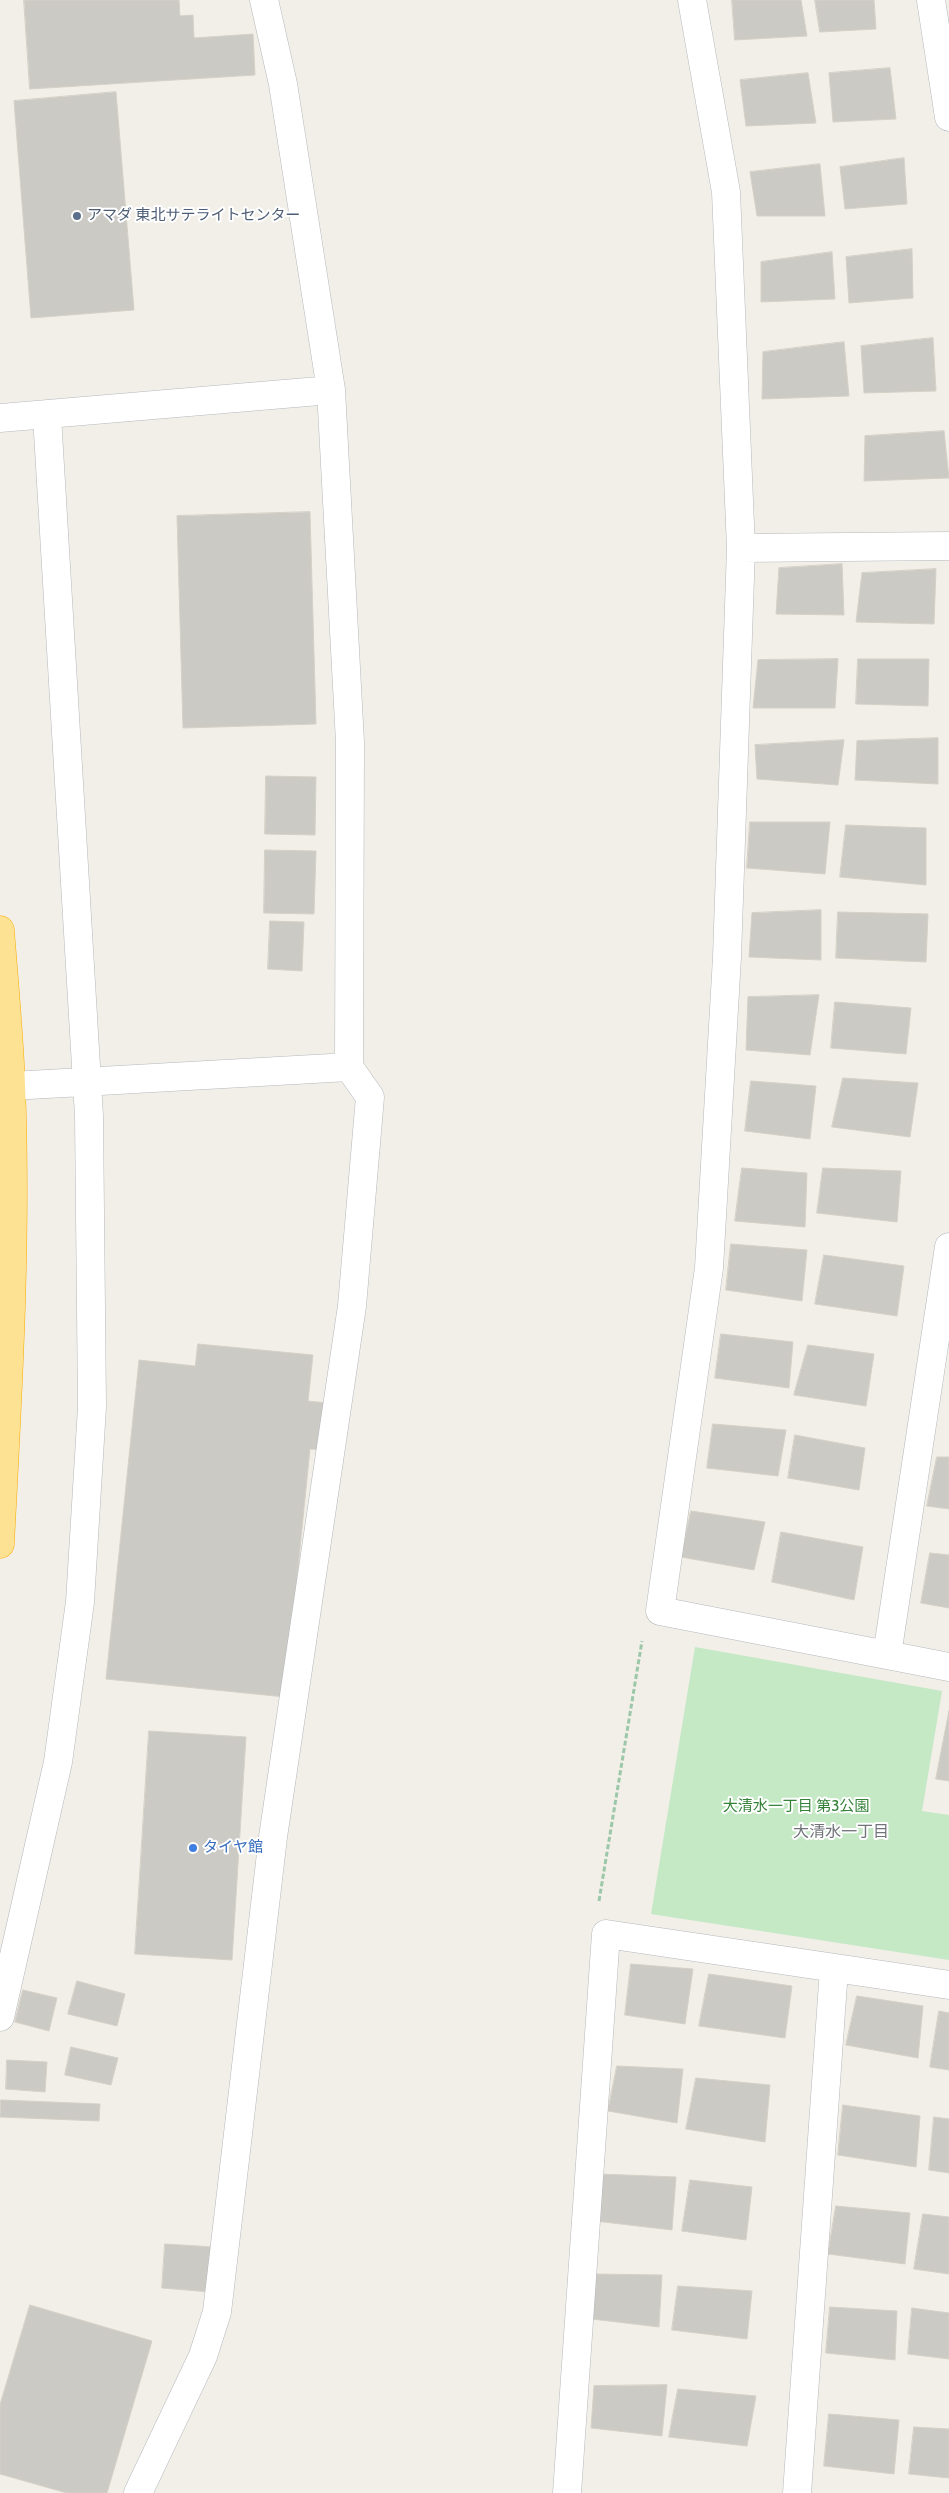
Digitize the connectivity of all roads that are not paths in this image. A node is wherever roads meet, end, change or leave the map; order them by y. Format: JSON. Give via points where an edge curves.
{"nodes":[{"id":1,"x":264,"y":0,"type":"edge"},
{"id":2,"x":692,"y":0,"type":"edge"},
{"id":3,"x":931,"y":0,"type":"edge"},
{"id":4,"x":949,"y":117,"type":"edge"},
{"id":5,"x":331,"y":390,"type":"junction"},
{"id":6,"x":47,"y":416,"type":"junction"},
{"id":7,"x":0,"y":418,"type":"edge"},
{"id":8,"x":949,"y":546,"type":"edge"},
{"id":9,"x":741,"y":548,"type":"junction"},
{"id":10,"x":0,"y":930,"type":"edge"},
{"id":11,"x":349,"y":1067,"type":"junction"},
{"id":12,"x":88,"y":1083,"type":"junction"},
{"id":13,"x":11,"y":1086,"type":"junction"},
{"id":14,"x":949,"y":1246,"type":"edge"},
{"id":15,"x":0,"y":1544,"type":"edge"},
{"id":16,"x":887,"y":1655,"type":"junction"},
{"id":17,"x":949,"y":1667,"type":"edge"},
{"id":18,"x":834,"y":1969,"type":"junction"},
{"id":19,"x":949,"y":1985,"type":"edge"},
{"id":20,"x":0,"y":2017,"type":"edge"},
{"id":21,"x":138,"y":2493,"type":"edge"},
{"id":22,"x":567,"y":2493,"type":"edge"},
{"id":23,"x":797,"y":2493,"type":"edge"}],
"edges":[{"from":1,"to":5,"type":"street","via":[[283,84]]},
{"from":2,"to":9,"type":"street","via":[[726,192]]},
{"from":3,"to":4,"type":"street"},
{"from":5,"to":6,"type":"street"},
{"from":5,"to":11,"type":"street","via":[[350,742]]},
{"from":6,"to":7,"type":"street"},
{"from":6,"to":12,"type":"street"},
{"from":8,"to":9,"type":"street"},
{"from":9,"to":16,"type":"street","via":[[727,957],[709,1268],[660,1611]]},
{"from":10,"to":13,"type":"highway"},
{"from":11,"to":12,"type":"street"},
{"from":11,"to":21,"type":"street","via":[[370,1098],[352,1306],[273,1837],[216,2312],[203,2356]]},
{"from":12,"to":13,"type":"street"},
{"from":12,"to":20,"type":"street","via":[[92,1200],[92,1406],[80,1602],[58,1762]]},
{"from":13,"to":15,"type":"highway","via":[[10,1356]]},
{"from":14,"to":16,"type":"street"},
{"from":16,"to":17,"type":"street"},
{"from":18,"to":19,"type":"street"},
{"from":18,"to":22,"type":"street","via":[[606,1934]]},
{"from":18,"to":23,"type":"street"}]}
